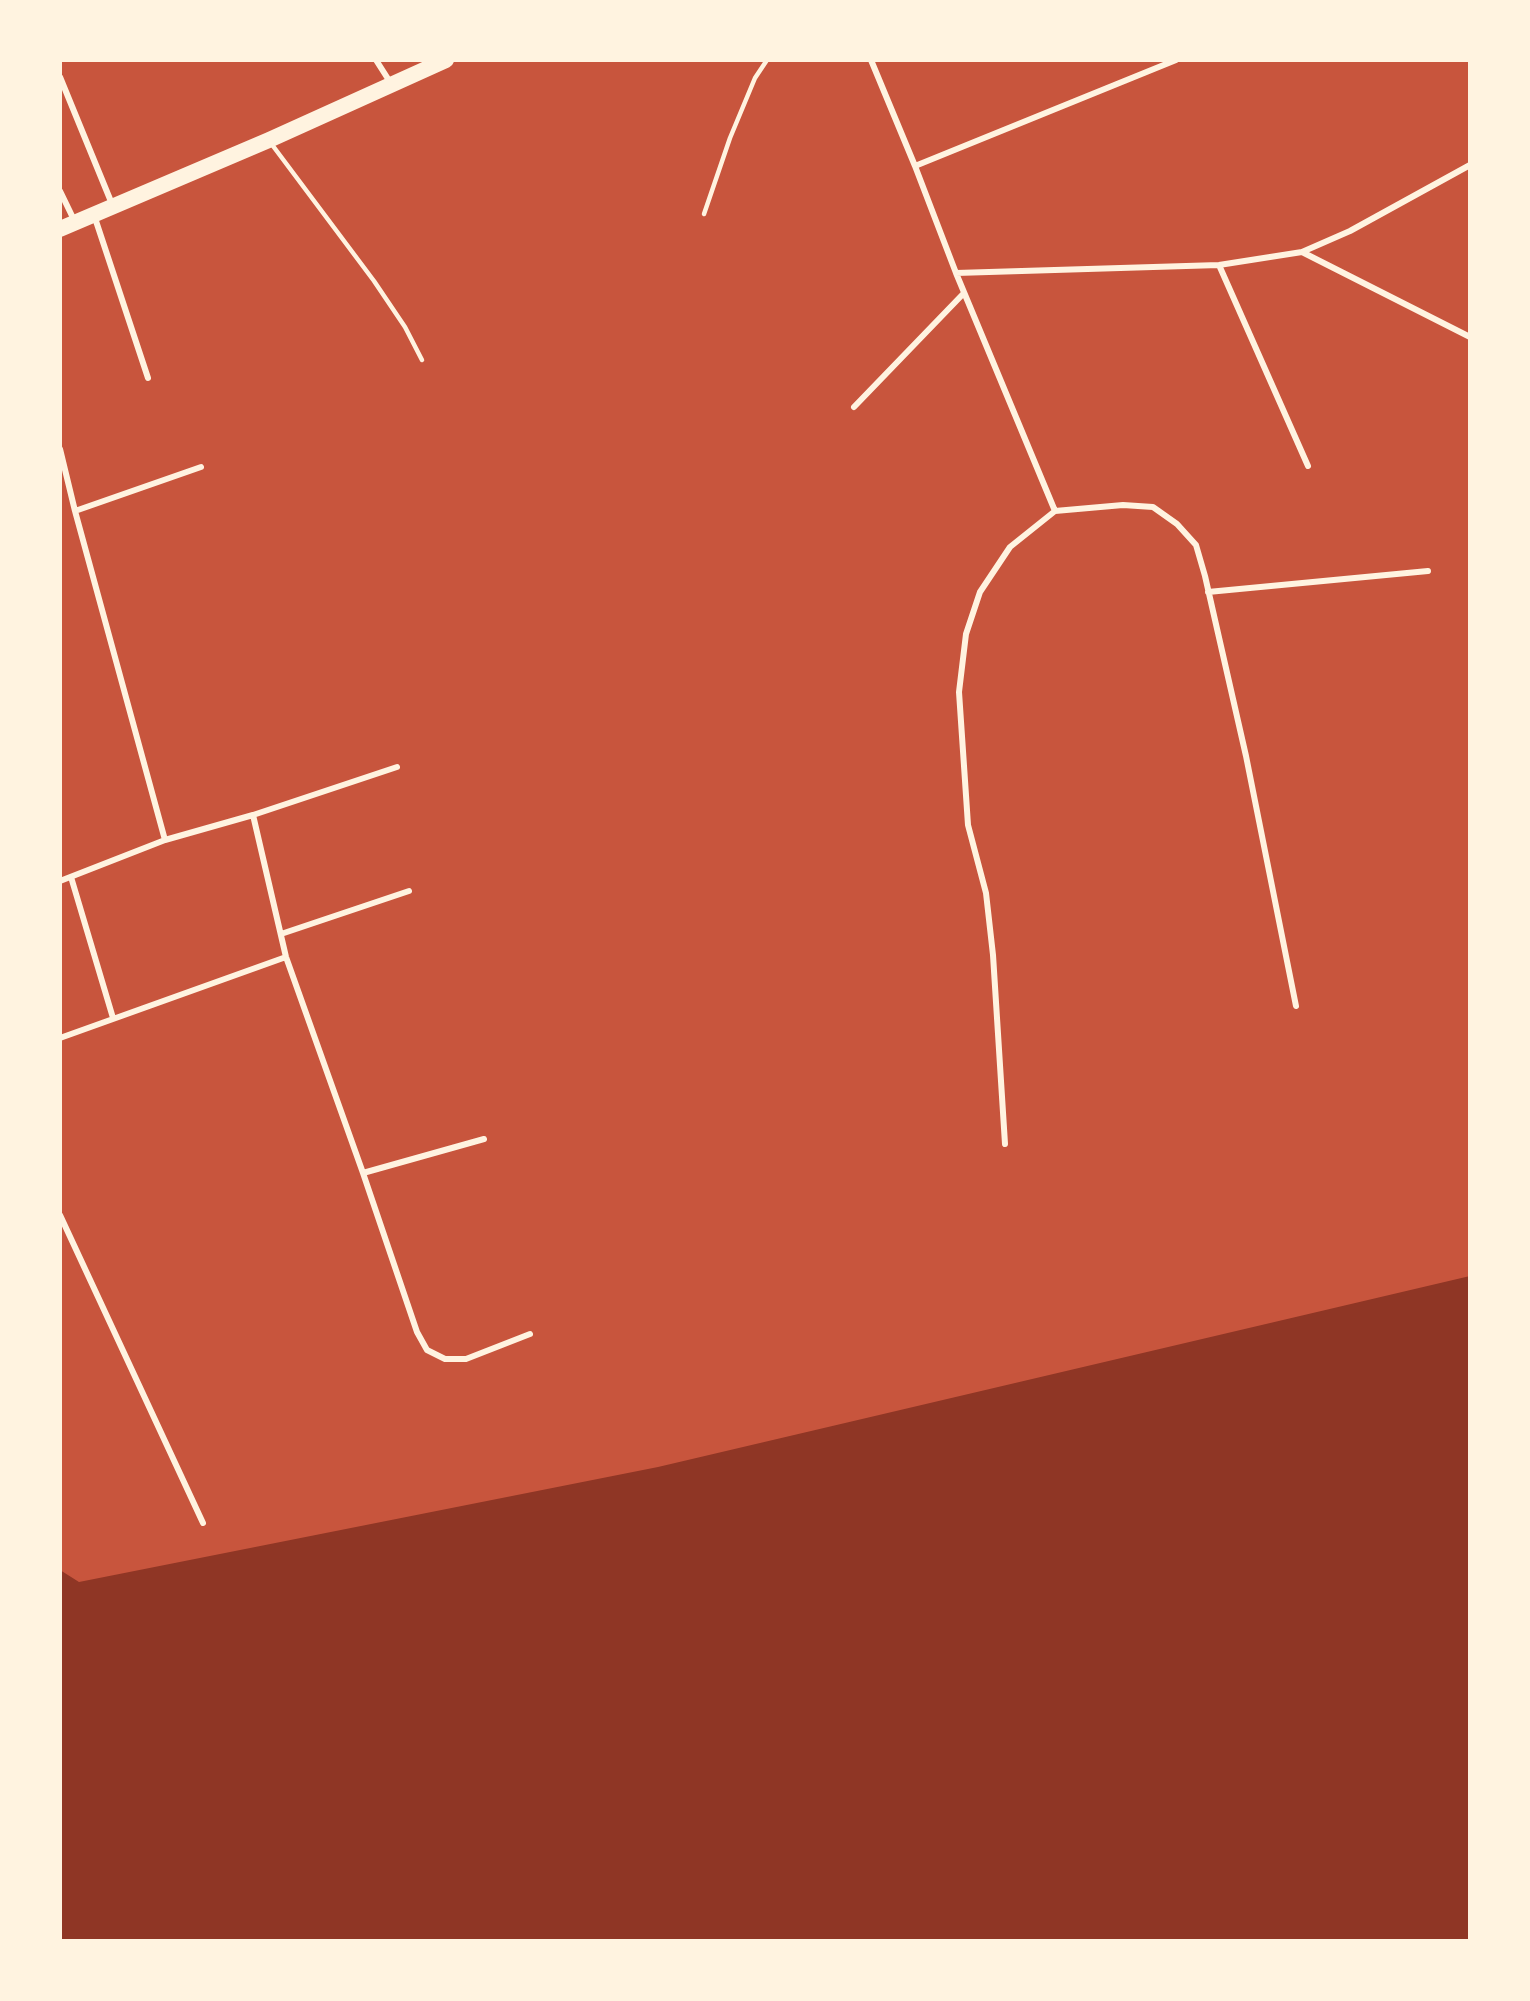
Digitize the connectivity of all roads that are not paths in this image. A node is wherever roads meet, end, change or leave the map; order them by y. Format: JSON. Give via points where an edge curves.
{"nodes":[{"id":1,"x":376,"y":60,"type":"edge"},
{"id":2,"x":767,"y":60,"type":"edge"},
{"id":3,"x":871,"y":60,"type":"edge"},
{"id":4,"x":1176,"y":60,"type":"edge"},
{"id":5,"x":436,"y":62,"type":"edge"},
{"id":6,"x":60,"y":77,"type":"edge"},
{"id":7,"x":392,"y":85,"type":"junction"},
{"id":8,"x":269,"y":140,"type":"junction"},
{"id":9,"x":1470,"y":165,"type":"edge"},
{"id":10,"x":915,"y":166,"type":"junction"},
{"id":11,"x":60,"y":191,"type":"edge"},
{"id":12,"x":113,"y":207,"type":"junction"},
{"id":13,"x":94,"y":214,"type":"junction"},
{"id":14,"x":704,"y":214,"type":"dead end"},
{"id":15,"x":68,"y":226,"type":"edge"},
{"id":16,"x":1302,"y":252,"type":"junction"},
{"id":17,"x":1219,"y":265,"type":"junction"},
{"id":18,"x":956,"y":273,"type":"junction"},
{"id":19,"x":964,"y":293,"type":"junction"},
{"id":20,"x":1470,"y":337,"type":"edge"},
{"id":21,"x":422,"y":360,"type":"dead end"},
{"id":22,"x":147,"y":378,"type":"dead end"},
{"id":23,"x":854,"y":407,"type":"dead end"},
{"id":24,"x":60,"y":449,"type":"edge"},
{"id":25,"x":1308,"y":466,"type":"dead end"},
{"id":26,"x":201,"y":467,"type":"dead end"},
{"id":27,"x":75,"y":511,"type":"junction"},
{"id":28,"x":1055,"y":511,"type":"junction"},
{"id":29,"x":1428,"y":571,"type":"dead end"},
{"id":30,"x":1208,"y":592,"type":"junction"},
{"id":31,"x":397,"y":767,"type":"dead end"},
{"id":32,"x":253,"y":815,"type":"junction"},
{"id":33,"x":165,"y":840,"type":"junction"},
{"id":34,"x":72,"y":877,"type":"junction"},
{"id":35,"x":60,"y":881,"type":"edge"},
{"id":36,"x":409,"y":891,"type":"dead end"},
{"id":37,"x":281,"y":934,"type":"junction"},
{"id":38,"x":286,"y":957,"type":"junction"},
{"id":39,"x":1296,"y":1006,"type":"dead end"},
{"id":40,"x":113,"y":1018,"type":"junction"},
{"id":41,"x":60,"y":1038,"type":"edge"},
{"id":42,"x":484,"y":1139,"type":"dead end"},
{"id":43,"x":1005,"y":1144,"type":"dead end"},
{"id":44,"x":363,"y":1173,"type":"junction"},
{"id":45,"x":60,"y":1215,"type":"edge"},
{"id":46,"x":530,"y":1334,"type":"dead end"},
{"id":47,"x":203,"y":1523,"type":"dead end"}],
"edges":[{"from":1,"to":7,"type":"street"},
{"from":2,"to":14,"type":"lane","via":[[754,78]]},
{"from":3,"to":10,"type":"street"},
{"from":4,"to":10,"type":"street"},
{"from":5,"to":7,"type":"highway"},
{"from":6,"to":12,"type":"street"},
{"from":7,"to":8,"type":"highway"},
{"from":8,"to":12,"type":"highway"},
{"from":8,"to":21,"type":"lane","via":[[374,281]]},
{"from":9,"to":16,"type":"street","via":[[1350,231]]},
{"from":10,"to":18,"type":"street"},
{"from":11,"to":15,"type":"street"},
{"from":12,"to":13,"type":"highway"},
{"from":13,"to":15,"type":"highway"},
{"from":13,"to":22,"type":"street"},
{"from":16,"to":17,"type":"street"},
{"from":16,"to":20,"type":"street"},
{"from":17,"to":18,"type":"street"},
{"from":17,"to":25,"type":"street"},
{"from":18,"to":19,"type":"street"},
{"from":19,"to":23,"type":"street"},
{"from":19,"to":28,"type":"street"},
{"from":24,"to":27,"type":"street"},
{"from":26,"to":27,"type":"street"},
{"from":27,"to":33,"type":"street"},
{"from":28,"to":30,"type":"street","via":[[1123,505],[1153,507],[1177,524],[1196,545]]},
{"from":28,"to":43,"type":"street","via":[[1010,547],[980,591],[966,634],[959,692],[968,825],[986,893],[993,955]]},
{"from":29,"to":30,"type":"street"},
{"from":30,"to":39,"type":"street","via":[[1249,768]]},
{"from":31,"to":32,"type":"street"},
{"from":32,"to":33,"type":"street"},
{"from":32,"to":37,"type":"street"},
{"from":33,"to":34,"type":"street"},
{"from":34,"to":35,"type":"street"},
{"from":34,"to":40,"type":"street"},
{"from":36,"to":37,"type":"street"},
{"from":37,"to":38,"type":"street"},
{"from":38,"to":40,"type":"street"},
{"from":38,"to":44,"type":"street"},
{"from":40,"to":41,"type":"street"},
{"from":42,"to":44,"type":"street"},
{"from":44,"to":46,"type":"street","via":[[417,1332],[427,1350],[445,1359],[466,1359]]},
{"from":45,"to":47,"type":"street"}]}
